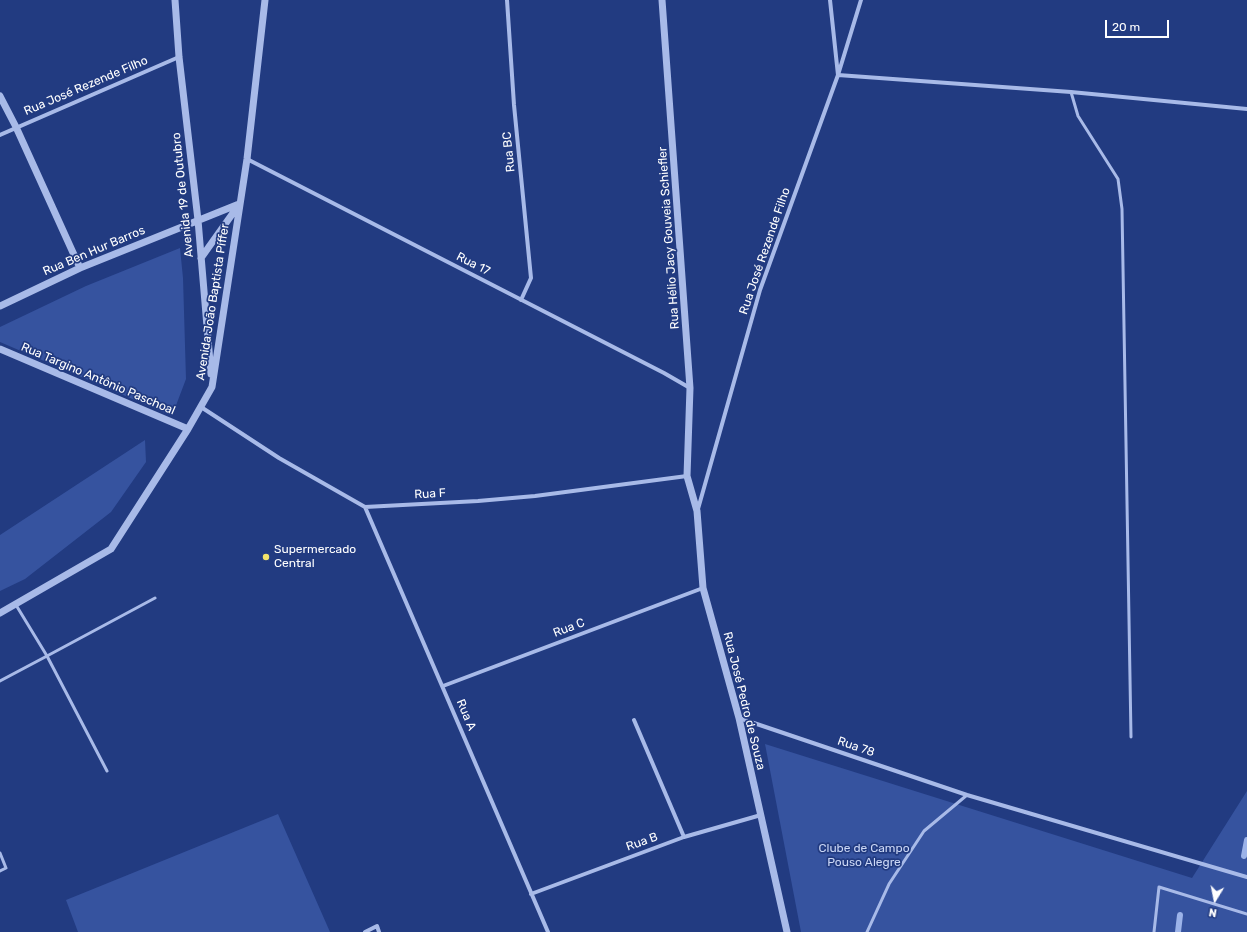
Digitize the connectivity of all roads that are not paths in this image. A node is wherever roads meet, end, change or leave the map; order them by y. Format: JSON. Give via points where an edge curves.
{"nodes":[{"id":1,"x":175,"y":0,"type":"edge"},
{"id":2,"x":265,"y":0,"type":"edge"},
{"id":3,"x":507,"y":0,"type":"edge"},
{"id":4,"x":662,"y":0,"type":"edge"},
{"id":5,"x":830,"y":0,"type":"edge"},
{"id":6,"x":861,"y":0,"type":"edge"},
{"id":7,"x":179,"y":57,"type":"junction"},
{"id":8,"x":838,"y":75,"type":"junction"},
{"id":9,"x":1071,"y":92,"type":"junction"},
{"id":10,"x":0,"y":96,"type":"edge"},
{"id":11,"x":1247,"y":109,"type":"edge"},
{"id":12,"x":16,"y":127,"type":"junction"},
{"id":13,"x":0,"y":134,"type":"edge"},
{"id":14,"x":247,"y":158,"type":"junction"},
{"id":15,"x":239,"y":204,"type":"junction"},
{"id":16,"x":198,"y":220,"type":"junction"},
{"id":17,"x":201,"y":258,"type":"junction"},
{"id":18,"x":80,"y":268,"type":"junction"},
{"id":19,"x":521,"y":300,"type":"junction"},
{"id":20,"x":0,"y":306,"type":"edge"},
{"id":21,"x":0,"y":349,"type":"edge"},
{"id":22,"x":212,"y":387,"type":"junction"},
{"id":23,"x":690,"y":388,"type":"junction"},
{"id":24,"x":201,"y":407,"type":"junction"},
{"id":25,"x":188,"y":429,"type":"junction"},
{"id":26,"x":687,"y":476,"type":"junction"},
{"id":27,"x":365,"y":507,"type":"junction"},
{"id":28,"x":697,"y":511,"type":"junction"},
{"id":29,"x":703,"y":588,"type":"junction"},
{"id":30,"x":155,"y":598,"type":"dead end"},
{"id":31,"x":15,"y":604,"type":"junction"},
{"id":32,"x":0,"y":613,"type":"edge"},
{"id":33,"x":48,"y":656,"type":"junction"},
{"id":34,"x":0,"y":681,"type":"edge"},
{"id":35,"x":443,"y":686,"type":"junction"},
{"id":36,"x":739,"y":718,"type":"junction"},
{"id":37,"x":634,"y":720,"type":"dead end"},
{"id":38,"x":1131,"y":738,"type":"dead end"},
{"id":39,"x":107,"y":771,"type":"dead end"},
{"id":40,"x":967,"y":795,"type":"junction"},
{"id":41,"x":761,"y":815,"type":"junction"},
{"id":42,"x":684,"y":837,"type":"junction"},
{"id":43,"x":0,"y":853,"type":"edge"},
{"id":44,"x":0,"y":871,"type":"edge"},
{"id":45,"x":1247,"y":877,"type":"edge"},
{"id":46,"x":531,"y":894,"type":"junction"},
{"id":47,"x":1247,"y":914,"type":"edge"},
{"id":48,"x":365,"y":932,"type":"edge"},
{"id":49,"x":379,"y":932,"type":"edge"},
{"id":50,"x":548,"y":932,"type":"edge"},
{"id":51,"x":787,"y":932,"type":"edge"},
{"id":52,"x":867,"y":932,"type":"edge"},
{"id":53,"x":1154,"y":932,"type":"edge"}],
"edges":[{"from":1,"to":7,"type":"street","name":"Avenida 19 de Outubro"},
{"from":2,"to":14,"type":"street","name":"Avenida João Baptista Píffer"},
{"from":3,"to":19,"type":"street","name":"Rua BC","via":[[531,278]]},
{"from":4,"to":23,"type":"street","name":"Rua Hélio Jacy Gouveia Schiefler"},
{"from":5,"to":8,"type":"street"},
{"from":6,"to":8,"type":"street","name":"Rua José Rezende Filho"},
{"from":7,"to":12,"type":"street","name":"Rua José Rezende Filho"},
{"from":7,"to":16,"type":"street","name":"Avenida 19 de Outubro"},
{"from":8,"to":9,"type":"street"},
{"from":8,"to":28,"type":"street","name":"Rua José Rezende Filho","via":[[760,290]]},
{"from":9,"to":11,"type":"street"},
{"from":9,"to":38,"type":"lane","via":[[1078,116],[1118,178],[1122,209]]},
{"from":10,"to":12,"type":"street"},
{"from":12,"to":13,"type":"street","name":"Rua José Rezende Filho"},
{"from":12,"to":18,"type":"street"},
{"from":14,"to":15,"type":"street","name":"Avenida João Baptista Píffer"},
{"from":14,"to":19,"type":"street","name":"Rua 17"},
{"from":15,"to":16,"type":"street","name":"Rua Ben Hur Barros"},
{"from":15,"to":17,"type":"street"},
{"from":15,"to":22,"type":"street","name":"Avenida João Baptista Píffer"},
{"from":16,"to":17,"type":"street","name":"Avenida 19 de Outubro"},
{"from":16,"to":18,"type":"street","name":"Rua Ben Hur Barros"},
{"from":17,"to":22,"type":"street","name":"Avenida 19 de Outubro"},
{"from":18,"to":20,"type":"street","name":"Rua Ben Hur Barros"},
{"from":19,"to":23,"type":"street","name":"Rua 17"},
{"from":21,"to":25,"type":"street","name":"Rua Targino Antônio Paschoal"},
{"from":22,"to":24,"type":"street","name":"Avenida João Baptista Píffer"},
{"from":23,"to":26,"type":"street","name":"Rua Hélio Jacy Gouveia Schiefler"},
{"from":24,"to":25,"type":"street","name":"Avenida João Baptista Píffer"},
{"from":24,"to":27,"type":"street","via":[[279,458]]},
{"from":25,"to":31,"type":"street","name":"Avenida João Baptista Píffer","via":[[111,549]]},
{"from":26,"to":27,"type":"street","name":"Rua F","via":[[534,496]]},
{"from":26,"to":28,"type":"street","name":"Rua José Pedro de Souza"},
{"from":27,"to":35,"type":"street","name":"Rua A"},
{"from":28,"to":29,"type":"street","name":"Rua José Pedro de Souza"},
{"from":29,"to":35,"type":"street","name":"Rua C"},
{"from":29,"to":36,"type":"street","name":"Rua José Pedro de Souza"},
{"from":30,"to":33,"type":"lane"},
{"from":31,"to":32,"type":"street","name":"Avenida João Baptista Píffer"},
{"from":31,"to":33,"type":"lane"},
{"from":33,"to":34,"type":"lane"},
{"from":33,"to":39,"type":"lane"},
{"from":35,"to":46,"type":"street","name":"Rua A"},
{"from":36,"to":40,"type":"street","name":"Rua 78"},
{"from":36,"to":41,"type":"street","name":"Rua José Pedro de Souza"},
{"from":37,"to":42,"type":"street"},
{"from":40,"to":45,"type":"street","name":"Rua 78"},
{"from":40,"to":52,"type":"lane","via":[[924,831],[889,884]]},
{"from":41,"to":42,"type":"street","name":"Rua B"},
{"from":41,"to":51,"type":"street","name":"Rua José Pedro de Souza"},
{"from":42,"to":46,"type":"street","name":"Rua B"},
{"from":43,"to":44,"type":"lane","via":[[6,868]]},
{"from":46,"to":50,"type":"street","name":"Rua A"},
{"from":47,"to":53,"type":"lane","via":[[1159,887]]},
{"from":48,"to":49,"type":"street","via":[[377,926]]}]}
